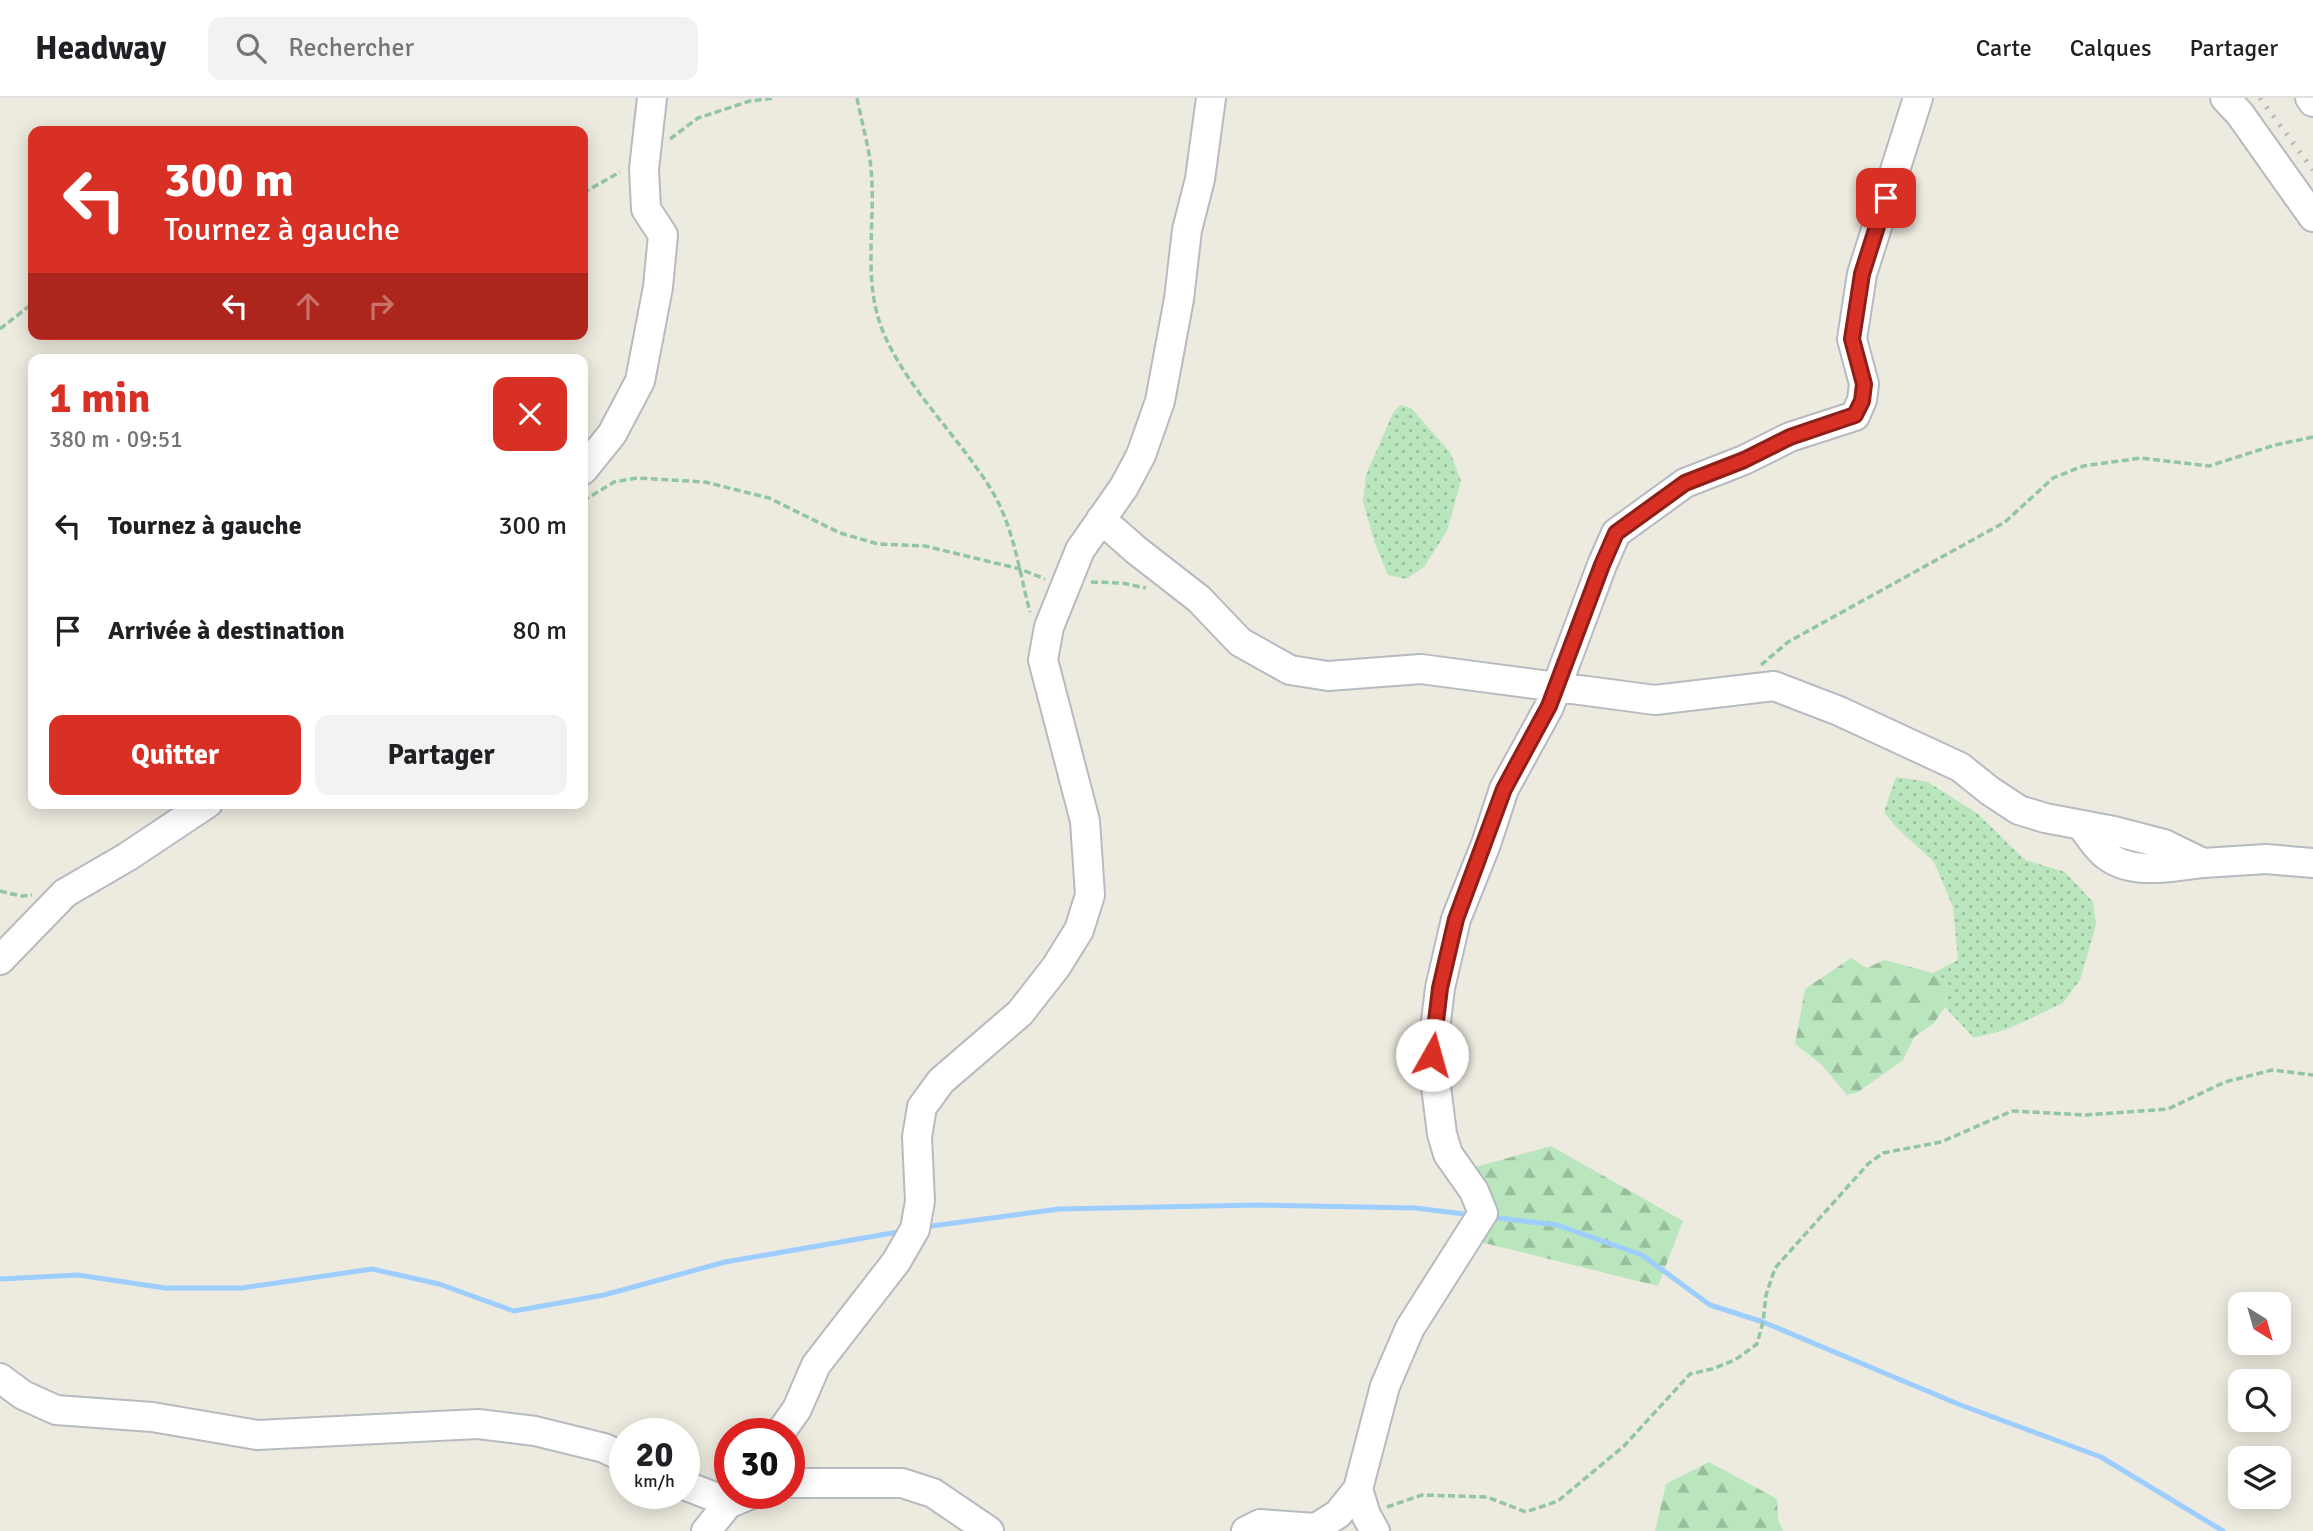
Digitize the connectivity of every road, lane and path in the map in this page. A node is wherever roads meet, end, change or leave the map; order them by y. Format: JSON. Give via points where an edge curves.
{"nodes":[{"id":1,"x":652,"y":98,"type":"edge"},
{"id":2,"x":775,"y":98,"type":"edge"},
{"id":3,"x":857,"y":98,"type":"edge"},
{"id":4,"x":1211,"y":98,"type":"edge"},
{"id":5,"x":1918,"y":98,"type":"edge"},
{"id":6,"x":2225,"y":98,"type":"edge"},
{"id":7,"x":645,"y":158,"type":"junction"},
{"id":8,"x":588,"y":190,"type":"edge"},
{"id":9,"x":2313,"y":216,"type":"edge"},
{"id":10,"x":28,"y":307,"type":"edge"},
{"id":11,"x":0,"y":329,"type":"edge"},
{"id":12,"x":2313,"y":437,"type":"edge"},
{"id":13,"x":588,"y":464,"type":"edge"},
{"id":14,"x":588,"y":498,"type":"edge"},
{"id":15,"x":1101,"y":519,"type":"junction"},
{"id":16,"x":1020,"y":569,"type":"junction"},
{"id":17,"x":1067,"y":581,"type":"junction"},
{"id":18,"x":1147,"y":589,"type":"dead end"},
{"id":19,"x":1033,"y":622,"type":"dead end"},
{"id":20,"x":1759,"y":666,"type":"dead end"},
{"id":21,"x":1555,"y":687,"type":"junction"},
{"id":22,"x":199,"y":809,"type":"edge"},
{"id":23,"x":2313,"y":863,"type":"edge"},
{"id":24,"x":0,"y":960,"type":"edge"},
{"id":25,"x":2313,"y":1074,"type":"edge"},
{"id":26,"x":0,"y":1378,"type":"edge"},
{"id":27,"x":791,"y":1418,"type":"edge"},
{"id":28,"x":609,"y":1450,"type":"edge"},
{"id":29,"x":805,"y":1483,"type":"edge"},
{"id":30,"x":728,"y":1509,"type":"edge"},
{"id":31,"x":1367,"y":1512,"type":"edge"},
{"id":32,"x":706,"y":1531,"type":"edge"},
{"id":33,"x":989,"y":1531,"type":"edge"},
{"id":34,"x":1246,"y":1531,"type":"edge"}],
"edges":[{"from":1,"to":7,"type":"street"},
{"from":2,"to":7,"type":"path","via":[[698,118]]},
{"from":3,"to":16,"type":"path","via":[[870,162],[872,295],[884,334],[906,375],[993,492],[1010,528]]},
{"from":4,"to":15,"type":"street","via":[[1160,401],[1141,456]]},
{"from":5,"to":21,"type":"street","via":[[1862,274],[1852,339],[1864,384],[1855,415],[1790,437],[1685,483],[1616,533]]},
{"from":6,"to":9,"type":"street"},
{"from":7,"to":8,"type":"path"},
{"from":7,"to":13,"type":"street","via":[[646,209],[663,235],[658,287],[640,381],[612,434]]},
{"from":10,"to":11,"type":"path"},
{"from":12,"to":20,"type":"path","via":[[2209,467],[2141,458],[2083,466],[2053,478],[2005,522],[1788,642]]},
{"from":14,"to":16,"type":"path","via":[[614,482],[637,478],[705,482],[769,498],[840,533],[877,544],[925,546]]},
{"from":15,"to":17,"type":"street","via":[[1080,550]]},
{"from":15,"to":21,"type":"street","via":[[1199,599],[1240,642],[1290,670],[1328,676],[1421,669]]},
{"from":16,"to":17,"type":"path","via":[[1048,580]]},
{"from":16,"to":19,"type":"path"},
{"from":17,"to":18,"type":"path"},
{"from":17,"to":27,"type":"street","via":[[1048,627],[1043,660],[1085,821],[1090,894],[1079,930],[1020,1013],[941,1081],[922,1107],[915,1229],[896,1262],[816,1365]]},
{"from":21,"to":23,"type":"street","via":[[1655,700],[1774,686],[1839,710],[1960,767],[2019,810],[2164,844],[2203,863],[2266,859]]},
{"from":21,"to":31,"type":"street","via":[[1504,789],[1456,919],[1440,988],[1432,1055],[1442,1134],[1448,1154],[1483,1213],[1410,1328],[1385,1386]]},
{"from":22,"to":24,"type":"street","via":[[65,893]]},
{"from":25,"to":31,"type":"path","via":[[2272,1070],[2225,1082],[2168,1109],[2086,1115],[2012,1111],[1941,1142],[1883,1153],[1775,1268],[1757,1344],[1735,1360],[1690,1374],[1624,1446],[1558,1501],[1526,1512],[1487,1497],[1422,1495]]},
{"from":26,"to":28,"type":"street","via":[[56,1410],[152,1417],[257,1436],[478,1424],[535,1431]]},
{"from":29,"to":33,"type":"street","via":[[902,1483],[933,1493]]},
{"from":30,"to":32,"type":"street"},
{"from":31,"to":34,"type":"street","via":[[1338,1514],[1316,1528],[1260,1524]]}]}
